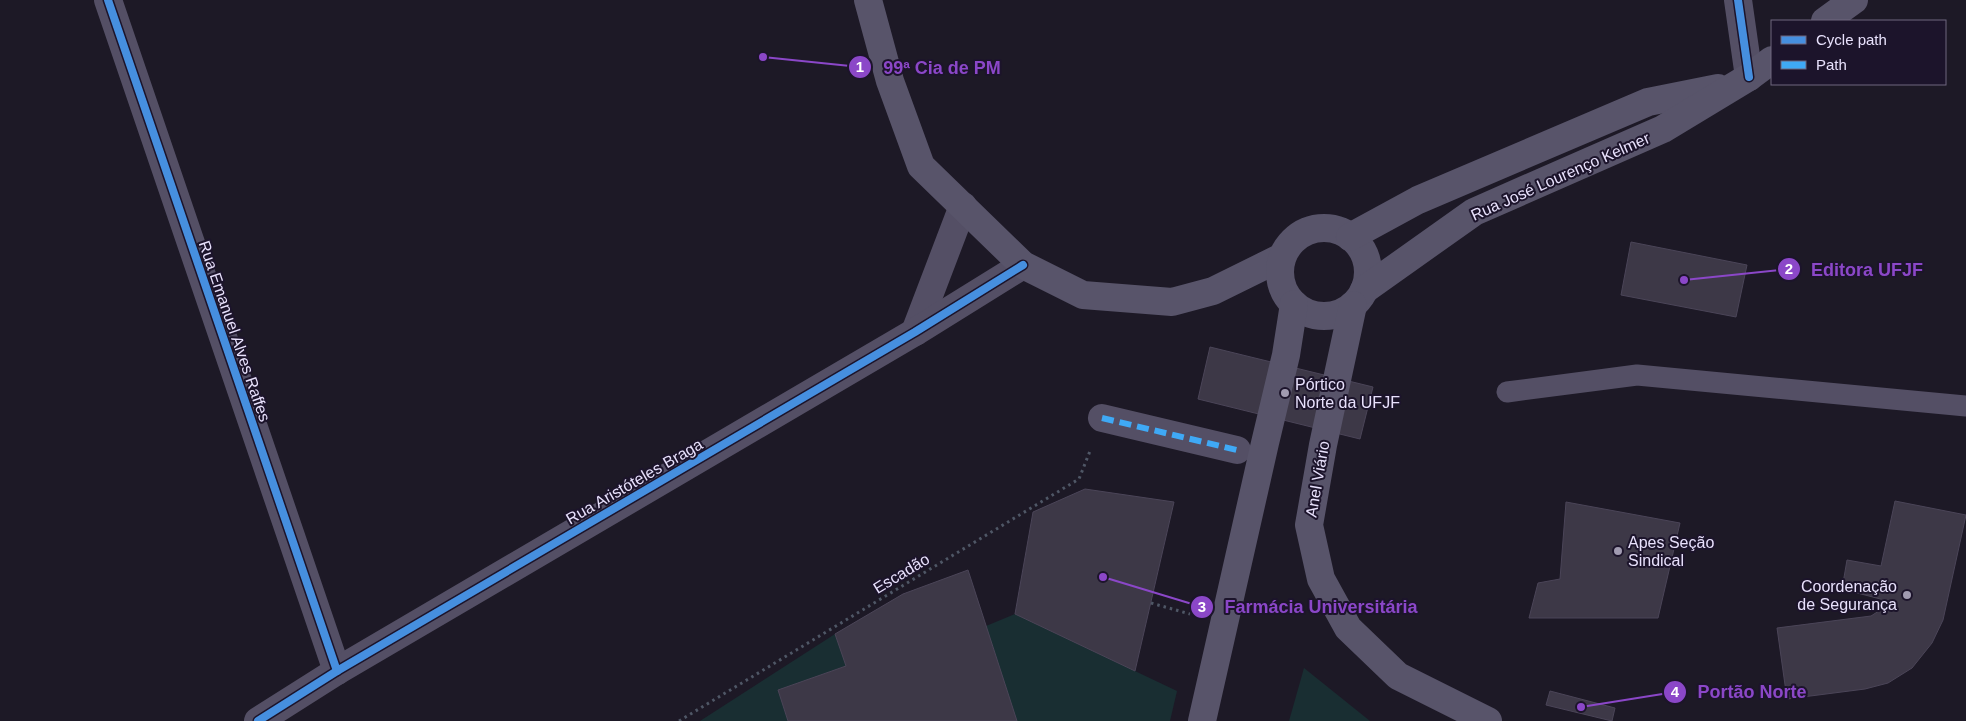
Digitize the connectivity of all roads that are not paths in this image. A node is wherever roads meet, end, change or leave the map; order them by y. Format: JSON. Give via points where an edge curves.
{"nodes":[{"id":1,"x":108,"y":0,"type":"edge"},
{"id":2,"x":868,"y":0,"type":"edge"},
{"id":3,"x":1738,"y":0,"type":"edge"},
{"id":4,"x":1854,"y":0,"type":"edge"},
{"id":5,"x":1826,"y":20,"type":"edge"},
{"id":6,"x":1771,"y":61,"type":"edge"},
{"id":7,"x":1741,"y":80,"type":"junction"},
{"id":8,"x":963,"y":206,"type":"junction"},
{"id":9,"x":1350,"y":237,"type":"junction"},
{"id":10,"x":1282,"y":257,"type":"junction"},
{"id":11,"x":1023,"y":265,"type":"junction"},
{"id":12,"x":1213,"y":291,"type":"junction"},
{"id":13,"x":1288,"y":296,"type":"junction"},
{"id":14,"x":1358,"y":298,"type":"junction"},
{"id":15,"x":915,"y":332,"type":"junction"},
{"id":16,"x":1507,"y":392,"type":"dead end"},
{"id":17,"x":1966,"y":406,"type":"edge"},
{"id":18,"x":1102,"y":418,"type":"road end"},
{"id":19,"x":1236,"y":450,"type":"dead end"},
{"id":20,"x":337,"y":671,"type":"junction"},
{"id":21,"x":258,"y":721,"type":"edge"},
{"id":22,"x":1202,"y":721,"type":"edge"},
{"id":23,"x":1488,"y":721,"type":"edge"}],
"edges":[{"from":1,"to":20,"type":"street","name":"Rua Emanuel Alves Raffes"},
{"from":2,"to":8,"type":"main road","via":[[890,81],[921,166]]},
{"from":3,"to":7,"type":"street"},
{"from":4,"to":5,"type":"main road"},
{"from":6,"to":7,"type":"main road","name":"Rua José Lourenço Kelmer"},
{"from":7,"to":9,"type":"main road","name":"Rua José Lourenço Kelmer","via":[[1648,102],[1418,200]]},
{"from":7,"to":14,"type":"main road","name":"Rua José Lourenço Kelmer","via":[[1663,129],[1474,212]]},
{"from":8,"to":11,"type":"main road"},
{"from":8,"to":15,"type":"street"},
{"from":9,"to":10,"type":"main road","via":[[1332,229],[1311,230],[1293,240]]},
{"from":9,"to":14,"type":"main road","via":[[1366,262],[1367,281]]},
{"from":10,"to":12,"type":"main road"},
{"from":10,"to":13,"type":"main road","via":[[1280,277]]},
{"from":11,"to":12,"type":"main road","via":[[1083,295],[1172,302]]},
{"from":11,"to":15,"type":"street","name":"Rua Aristóteles Braga"},
{"from":12,"to":13,"type":"main road"},
{"from":13,"to":14,"type":"main road","name":"Rua José Lourenço Kelmer","via":[[1303,311],[1324,316],[1344,311]]},
{"from":13,"to":22,"type":"main road","via":[[1286,355]]},
{"from":14,"to":23,"type":"main road","name":"Anel Viário","via":[[1323,445],[1309,525],[1320,579],[1348,628],[1398,676]]},
{"from":15,"to":20,"type":"street","name":"Rua Aristóteles Braga"},
{"from":16,"to":17,"type":"lane","via":[[1637,375]]},
{"from":18,"to":19,"type":"street"},
{"from":20,"to":21,"type":"street","name":"Rua Aristóteles Braga"}]}
